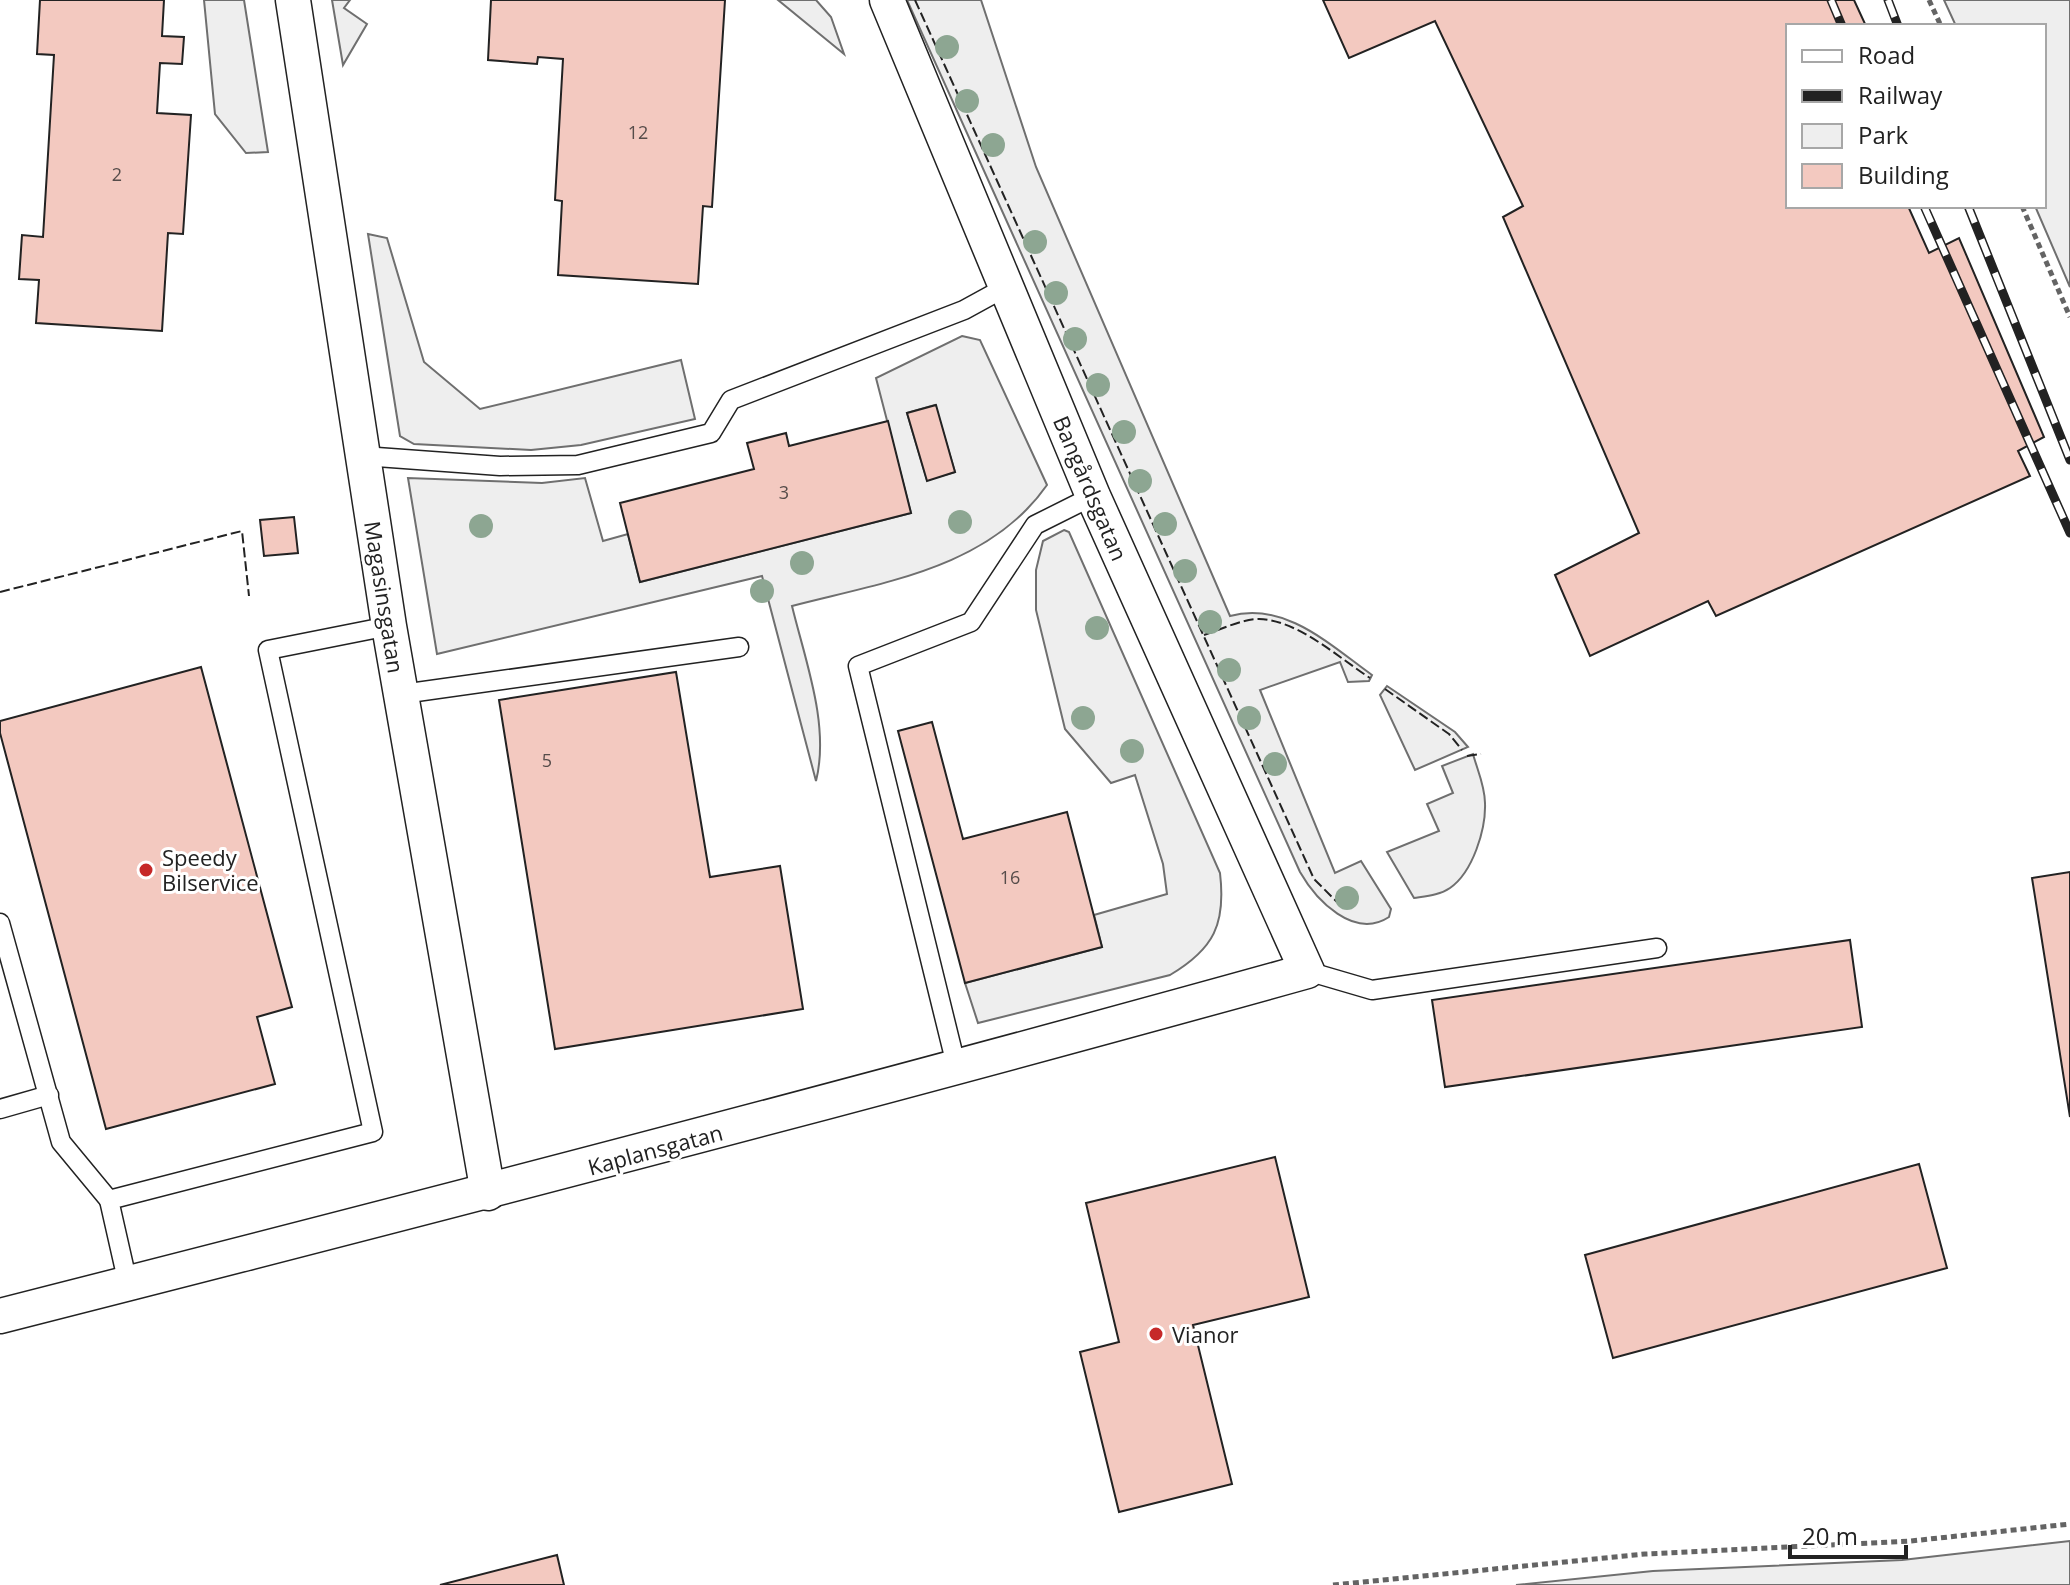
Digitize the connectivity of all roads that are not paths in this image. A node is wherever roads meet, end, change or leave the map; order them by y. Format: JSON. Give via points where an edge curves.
{"nodes":[{"id":1,"x":293,"y":0,"type":"edge"},
{"id":2,"x":887,"y":0,"type":"edge"},
{"id":3,"x":1006,"y":287,"type":"junction"},
{"id":4,"x":363,"y":456,"type":"junction"},
{"id":5,"x":1093,"y":496,"type":"junction"},
{"id":6,"x":389,"y":626,"type":"junction"},
{"id":7,"x":739,"y":647,"type":"dead end"},
{"id":8,"x":402,"y":694,"type":"junction"},
{"id":9,"x":0,"y":923,"type":"edge"},
{"id":10,"x":1657,"y":948,"type":"dead end"},
{"id":11,"x":1307,"y":971,"type":"junction"},
{"id":12,"x":957,"y":1069,"type":"junction"},
{"id":13,"x":49,"y":1095,"type":"junction"},
{"id":14,"x":0,"y":1109,"type":"edge"},
{"id":15,"x":488,"y":1193,"type":"junction"},
{"id":16,"x":109,"y":1200,"type":"junction"},
{"id":17,"x":128,"y":1284,"type":"junction"},
{"id":18,"x":0,"y":1316,"type":"edge"}],
"edges":[{"from":1,"to":4,"type":"street","name":"Magasinsgatan"},
{"from":2,"to":3,"type":"street","name":"Bangårdsgatan"},
{"from":3,"to":4,"type":"lane","via":[[964,310],[731,400],[711,433],[578,465],[500,466]]},
{"from":3,"to":5,"type":"street","name":"Bangårdsgatan"},
{"from":4,"to":6,"type":"street","name":"Magasinsgatan"},
{"from":5,"to":11,"type":"street","name":"Bangårdsgatan"},
{"from":5,"to":12,"type":"lane","via":[[1035,525],[971,622],[858,666]]},
{"from":6,"to":8,"type":"street","name":"Magasinsgatan"},
{"from":6,"to":16,"type":"lane","via":[[268,650],[373,1132]]},
{"from":7,"to":8,"type":"lane"},
{"from":8,"to":15,"type":"street","name":"Magasinsgatan"},
{"from":9,"to":13,"type":"lane"},
{"from":10,"to":11,"type":"lane","via":[[1372,990]]},
{"from":11,"to":12,"type":"street","name":"Kaplansgatan"},
{"from":12,"to":15,"type":"street","name":"Kaplansgatan"},
{"from":13,"to":14,"type":"lane"},
{"from":13,"to":16,"type":"lane","via":[[61,1142]]},
{"from":15,"to":17,"type":"street","name":"Kaplansgatan"},
{"from":16,"to":17,"type":"lane"},
{"from":17,"to":18,"type":"street","name":"Kaplansgatan"}]}
